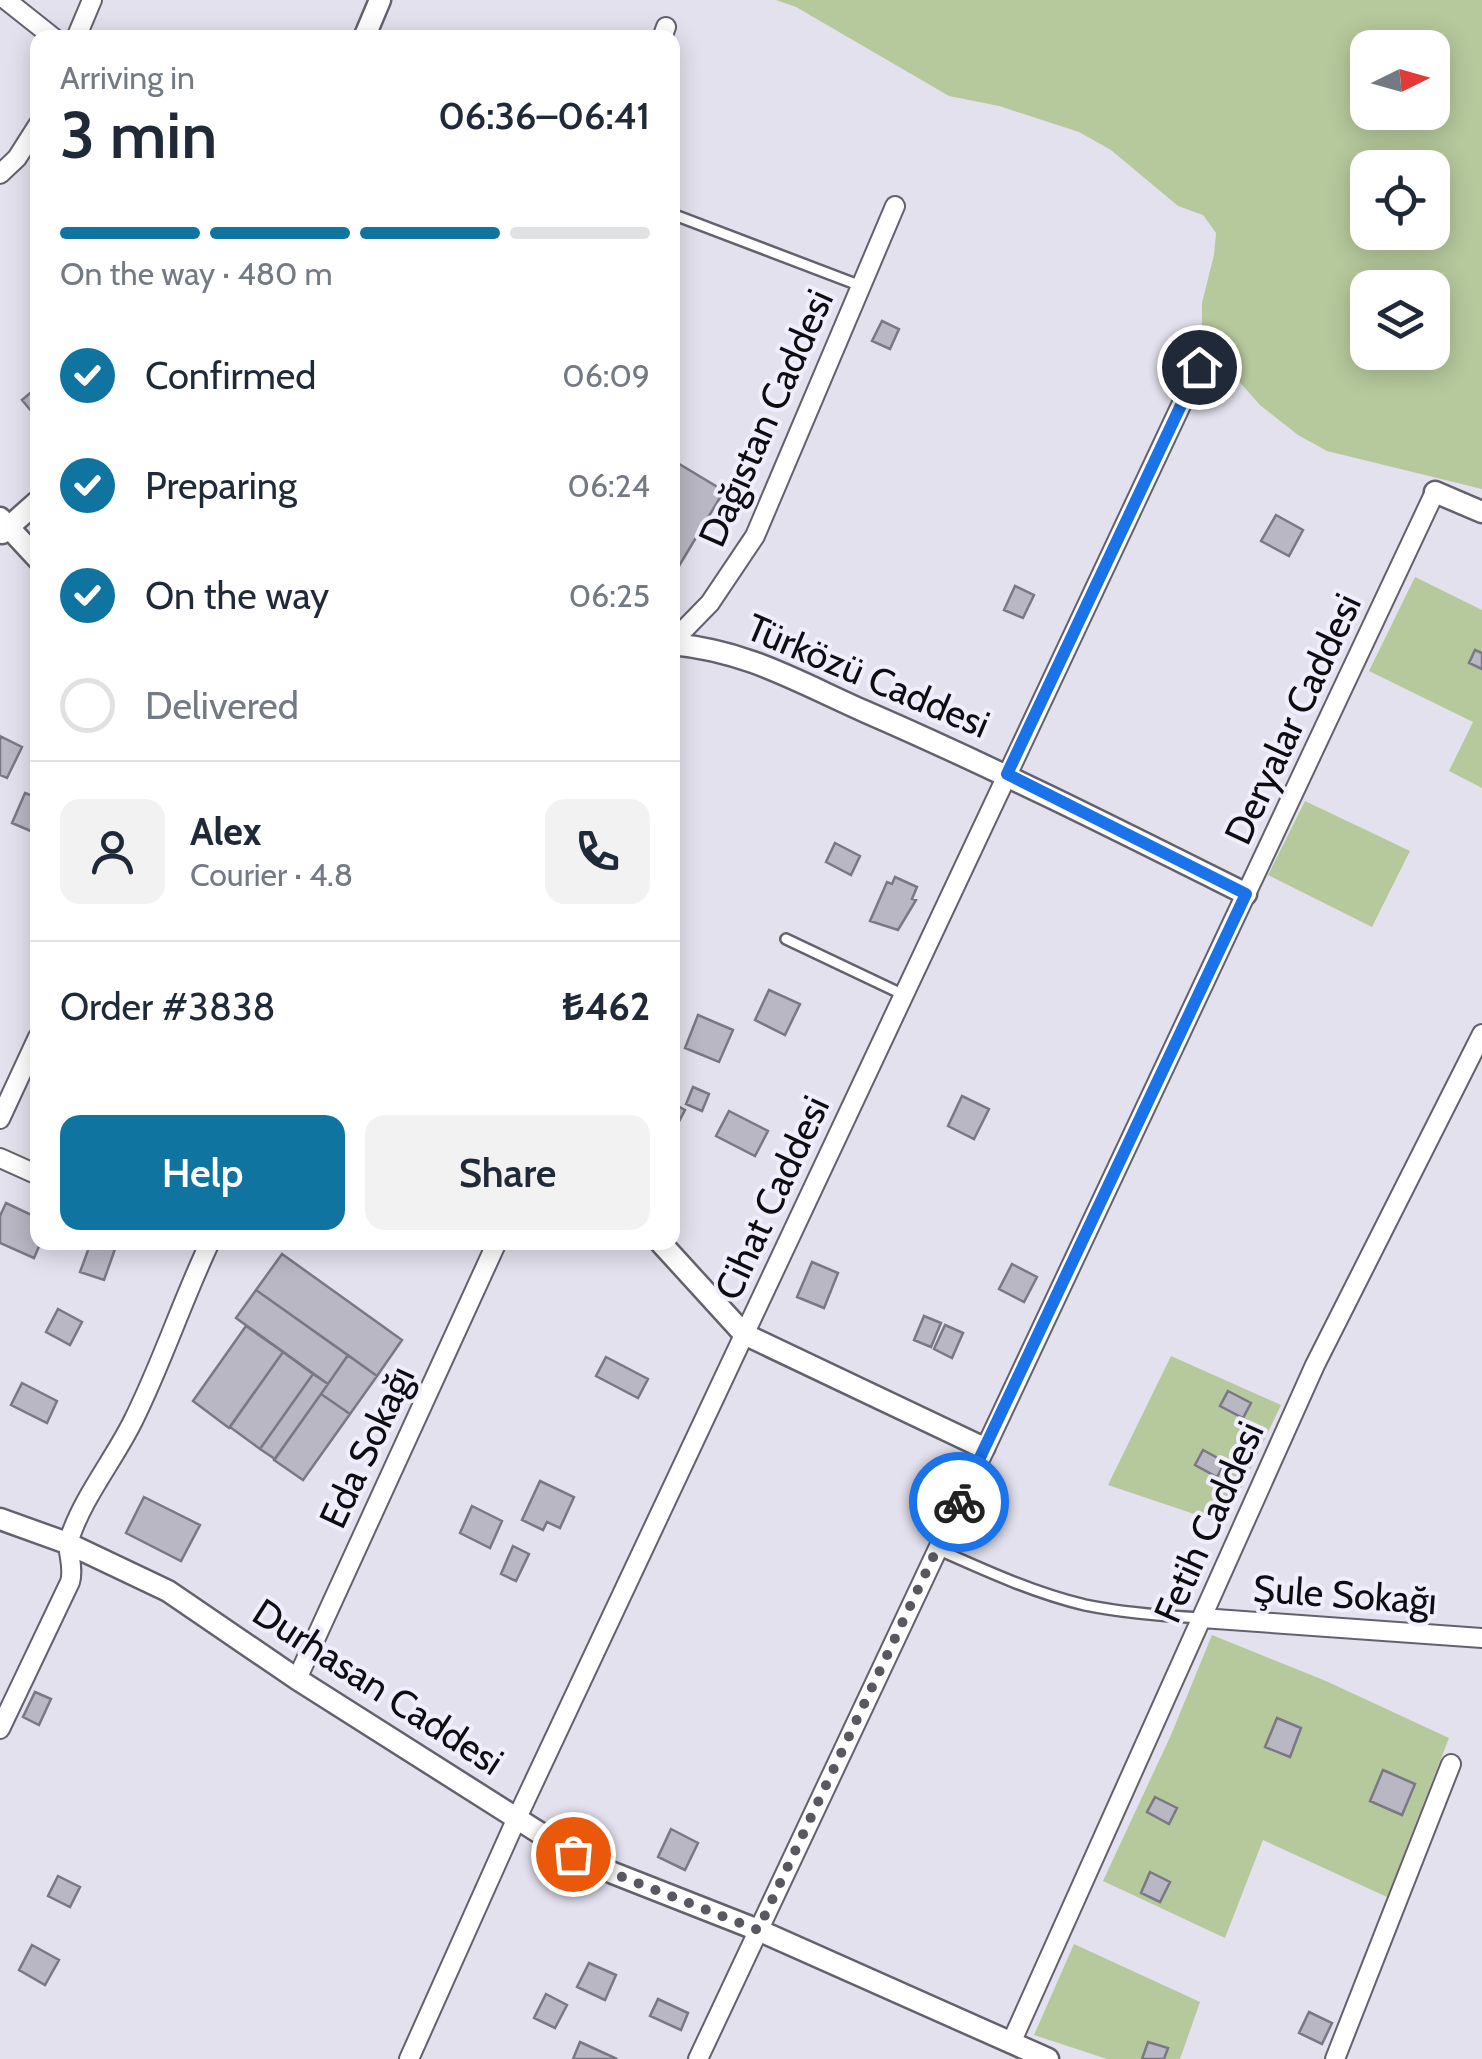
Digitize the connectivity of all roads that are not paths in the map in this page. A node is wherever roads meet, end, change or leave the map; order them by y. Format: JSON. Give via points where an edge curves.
{"nodes":[{"id":1,"x":6,"y":0,"type":"edge"},
{"id":2,"x":92,"y":0,"type":"edge"},
{"id":3,"x":380,"y":0,"type":"edge"},
{"id":4,"x":44,"y":30,"type":"edge"},
{"id":5,"x":79,"y":30,"type":"edge"},
{"id":6,"x":367,"y":30,"type":"edge"},
{"id":7,"x":30,"y":138,"type":"edge"},
{"id":8,"x":0,"y":174,"type":"edge"},
{"id":9,"x":895,"y":206,"type":"dead end"},
{"id":10,"x":680,"y":217,"type":"edge"},
{"id":11,"x":861,"y":286,"type":"junction"},
{"id":12,"x":1199,"y":367,"type":"dead end"},
{"id":13,"x":1435,"y":492,"type":"joint"},
{"id":14,"x":30,"y":507,"type":"edge"},
{"id":15,"x":1482,"y":512,"type":"edge"},
{"id":16,"x":3,"y":526,"type":"edge"},
{"id":17,"x":30,"y":551,"type":"edge"},
{"id":18,"x":680,"y":635,"type":"edge"},
{"id":19,"x":680,"y":644,"type":"edge"},
{"id":20,"x":1007,"y":774,"type":"junction"},
{"id":21,"x":1246,"y":894,"type":"junction"},
{"id":22,"x":786,"y":940,"type":"dead end"},
{"id":23,"x":904,"y":995,"type":"junction"},
{"id":24,"x":1482,"y":1034,"type":"edge"},
{"id":25,"x":30,"y":1054,"type":"edge"},
{"id":26,"x":0,"y":1119,"type":"edge"},
{"id":27,"x":0,"y":1158,"type":"edge"},
{"id":28,"x":30,"y":1171,"type":"edge"},
{"id":29,"x":201,"y":1250,"type":"edge"},
{"id":30,"x":494,"y":1250,"type":"edge"},
{"id":31,"x":667,"y":1250,"type":"edge"},
{"id":32,"x":744,"y":1334,"type":"junction"},
{"id":33,"x":984,"y":1448,"type":"junction"},
{"id":34,"x":0,"y":1519,"type":"edge"},
{"id":35,"x":67,"y":1543,"type":"junction"},
{"id":36,"x":937,"y":1549,"type":"junction"},
{"id":37,"x":1202,"y":1618,"type":"junction"},
{"id":38,"x":1482,"y":1638,"type":"edge"},
{"id":39,"x":296,"y":1679,"type":"junction"},
{"id":40,"x":0,"y":1728,"type":"edge"},
{"id":41,"x":1451,"y":1764,"type":"dead end"},
{"id":42,"x":516,"y":1820,"type":"junction"},
{"id":43,"x":758,"y":1930,"type":"junction"},
{"id":44,"x":1012,"y":2043,"type":"junction"},
{"id":45,"x":409,"y":2059,"type":"edge"},
{"id":46,"x":698,"y":2059,"type":"edge"},
{"id":47,"x":1048,"y":2059,"type":"edge"},
{"id":48,"x":1336,"y":2059,"type":"edge"}],
"edges":[{"from":1,"to":4,"type":"street"},
{"from":2,"to":5,"type":"street"},
{"from":3,"to":6,"type":"street"},
{"from":7,"to":8,"type":"street"},
{"from":9,"to":11,"type":"street","name":"Dağıstan Caddesi"},
{"from":10,"to":11,"type":"lane"},
{"from":11,"to":18,"type":"street","name":"Dağıstan Caddesi","via":[[755,536]]},
{"from":12,"to":20,"type":"street","name":"Cihat Caddesi"},
{"from":13,"to":15,"type":"street"},
{"from":13,"to":21,"type":"street","name":"Deryalar Caddesi"},
{"from":14,"to":16,"type":"street"},
{"from":16,"to":17,"type":"street"},
{"from":19,"to":20,"type":"street","name":"Türközü Caddesi","via":[[761,663]]},
{"from":20,"to":21,"type":"street","name":"Türközü Caddesi"},
{"from":20,"to":23,"type":"street","name":"Cihat Caddesi"},
{"from":21,"to":33,"type":"street","name":"Deryalar Caddesi"},
{"from":22,"to":23,"type":"lane"},
{"from":23,"to":32,"type":"street","name":"Cihat Caddesi"},
{"from":24,"to":37,"type":"street","name":"Fetih Caddesi","via":[[1315,1366]]},
{"from":25,"to":26,"type":"street"},
{"from":27,"to":28,"type":"street"},
{"from":29,"to":35,"type":"street","via":[[136,1415]]},
{"from":30,"to":39,"type":"street","name":"Eda Sokağı"},
{"from":31,"to":32,"type":"street"},
{"from":32,"to":33,"type":"street"},
{"from":32,"to":42,"type":"street","name":"Cihat Caddesi"},
{"from":33,"to":36,"type":"street","name":"Deryalar Caddesi"},
{"from":34,"to":35,"type":"street","name":"Durhasan Caddesi"},
{"from":35,"to":39,"type":"street","name":"Durhasan Caddesi","via":[[168,1591]]},
{"from":35,"to":40,"type":"street","via":[[74,1568],[70,1582]]},
{"from":36,"to":37,"type":"lane","via":[[1080,1604]]},
{"from":36,"to":43,"type":"street","name":"Deryalar Caddesi"},
{"from":37,"to":38,"type":"street","name":"Şule Sokağı"},
{"from":37,"to":44,"type":"street","name":"Fetih Caddesi"},
{"from":39,"to":42,"type":"street","name":"Durhasan Caddesi"},
{"from":41,"to":48,"type":"street"},
{"from":42,"to":43,"type":"street","name":"Durhasan Caddesi","via":[[612,1873]]},
{"from":42,"to":45,"type":"street","name":"Cihat Caddesi"},
{"from":43,"to":44,"type":"street","name":"Durhasan Caddesi"},
{"from":43,"to":46,"type":"street","name":"Deryalar Caddesi"},
{"from":44,"to":47,"type":"street","name":"Durhasan Caddesi"}]}
